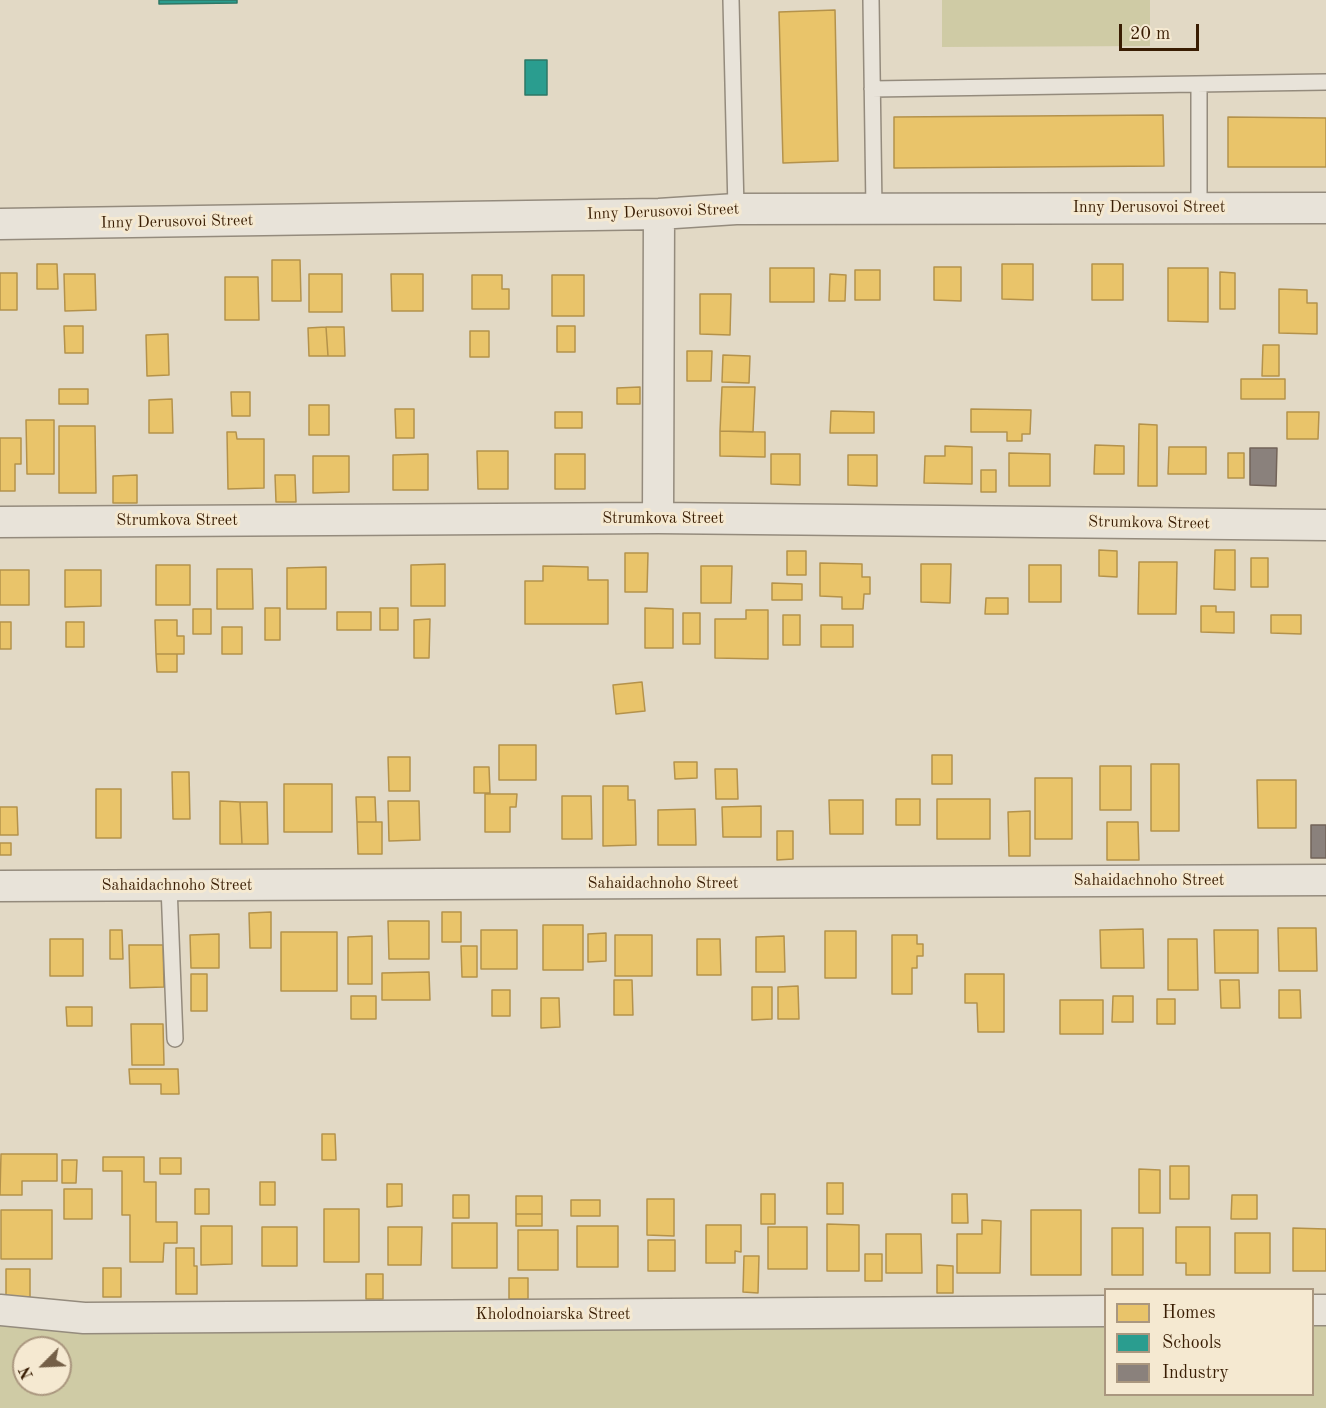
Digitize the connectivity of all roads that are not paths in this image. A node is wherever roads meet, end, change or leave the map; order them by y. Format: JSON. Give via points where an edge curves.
{"nodes":[{"id":1,"x":731,"y":0,"type":"edge"},
{"id":2,"x":871,"y":0,"type":"edge"},
{"id":3,"x":1326,"y":82,"type":"edge"},
{"id":4,"x":1200,"y":84,"type":"junction"},
{"id":5,"x":872,"y":89,"type":"junction"},
{"id":6,"x":874,"y":208,"type":"junction"},
{"id":7,"x":1199,"y":208,"type":"junction"},
{"id":8,"x":1326,"y":208,"type":"edge"},
{"id":9,"x":736,"y":209,"type":"junction"},
{"id":10,"x":659,"y":214,"type":"junction"},
{"id":11,"x":0,"y":224,"type":"edge"},
{"id":12,"x":657,"y":518,"type":"junction"},
{"id":13,"x":0,"y":522,"type":"edge"},
{"id":14,"x":1326,"y":525,"type":"edge"},
{"id":15,"x":1326,"y":880,"type":"edge"},
{"id":16,"x":0,"y":886,"type":"edge"},
{"id":17,"x":169,"y":886,"type":"junction"},
{"id":18,"x":175,"y":1039,"type":"dead end"},
{"id":19,"x":0,"y":1310,"type":"edge"},
{"id":20,"x":1104,"y":1311,"type":"edge"}],
"edges":[{"from":1,"to":9,"type":"lane"},
{"from":2,"to":5,"type":"lane"},
{"from":3,"to":4,"type":"lane"},
{"from":4,"to":5,"type":"lane"},
{"from":4,"to":7,"type":"lane"},
{"from":5,"to":6,"type":"lane"},
{"from":6,"to":7,"type":"street","name":"Inny Derusovoi Street"},
{"from":6,"to":9,"type":"street","name":"Inny Derusovoi Street"},
{"from":7,"to":8,"type":"street","name":"Inny Derusovoi Street"},
{"from":9,"to":10,"type":"street","name":"Inny Derusovoi Street"},
{"from":10,"to":11,"type":"street","name":"Inny Derusovoi Street"},
{"from":10,"to":12,"type":"street"},
{"from":12,"to":13,"type":"street","name":"Strumkova Street"},
{"from":12,"to":14,"type":"street","name":"Strumkova Street"},
{"from":15,"to":17,"type":"street","name":"Sahaidachnoho Street"},
{"from":16,"to":17,"type":"street","name":"Sahaidachnoho Street"},
{"from":17,"to":18,"type":"lane"},
{"from":19,"to":20,"type":"street","name":"Kholodnoiarska Street","via":[[84,1318]]}]}
